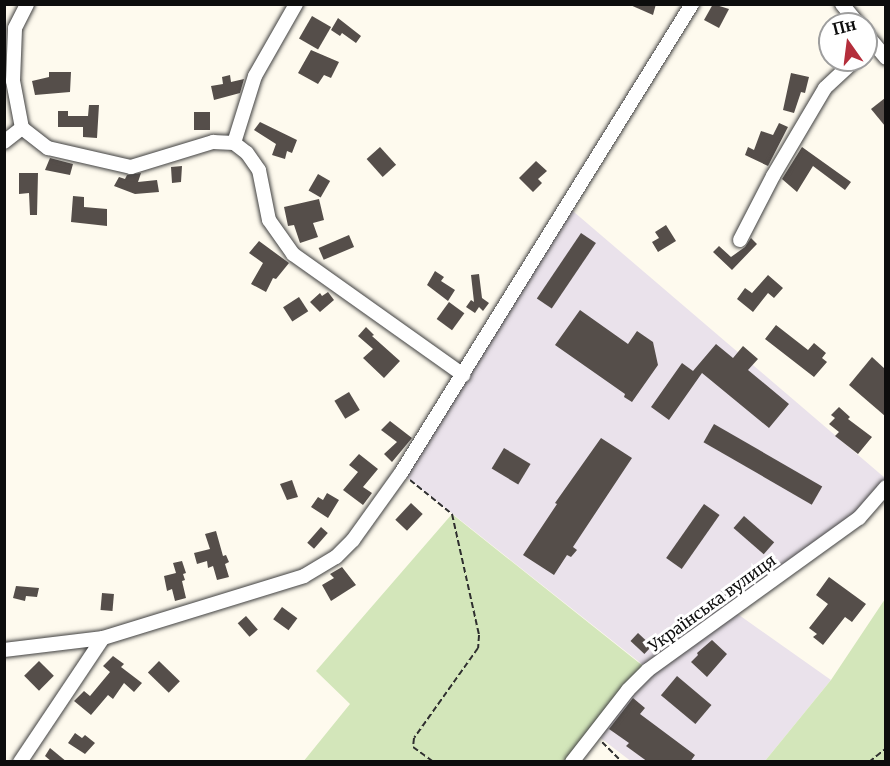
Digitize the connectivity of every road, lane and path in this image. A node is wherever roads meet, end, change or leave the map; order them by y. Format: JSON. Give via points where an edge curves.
{"nodes":[{"id":1,"x":27,"y":4,"type":"edge"},
{"id":2,"x":296,"y":4,"type":"edge"},
{"id":3,"x":692,"y":4,"type":"edge"},
{"id":4,"x":842,"y":72,"type":"edge"},
{"id":5,"x":4,"y":106,"type":"edge"},
{"id":6,"x":21,"y":122,"type":"junction"},
{"id":7,"x":4,"y":142,"type":"edge"},
{"id":8,"x":234,"y":143,"type":"junction"},
{"id":9,"x":740,"y":240,"type":"dead end"},
{"id":10,"x":463,"y":375,"type":"junction"},
{"id":11,"x":401,"y":473,"type":"junction"},
{"id":12,"x":885,"y":487,"type":"edge"},
{"id":13,"x":103,"y":639,"type":"junction"},
{"id":14,"x":4,"y":650,"type":"edge"},
{"id":15,"x":594,"y":733,"type":"junction"},
{"id":16,"x":885,"y":748,"type":"edge"},
{"id":17,"x":20,"y":762,"type":"edge"},
{"id":18,"x":434,"y":762,"type":"edge"},
{"id":19,"x":572,"y":762,"type":"edge"},
{"id":20,"x":622,"y":762,"type":"edge"},
{"id":21,"x":869,"y":762,"type":"edge"}],
"edges":[{"from":1,"to":6,"type":"street","via":[[15,28],[13,81]]},
{"from":2,"to":8,"type":"street","via":[[255,76]]},
{"from":3,"to":10,"type":"street"},
{"from":4,"to":9,"type":"street","via":[[825,88]]},
{"from":5,"to":6,"type":"street"},
{"from":6,"to":7,"type":"street"},
{"from":6,"to":8,"type":"street","via":[[48,148],[131,167],[213,142]]},
{"from":8,"to":10,"type":"street","via":[[259,170],[269,220],[293,254]]},
{"from":10,"to":11,"type":"street"},
{"from":11,"to":13,"type":"street","via":[[353,540],[321,568]]},
{"from":11,"to":18,"type":"path","via":[[452,514],[478,635],[478,648],[414,738],[413,747]]},
{"from":12,"to":15,"type":"street","name":"Українська вулиця","via":[[859,518],[648,670]]},
{"from":13,"to":14,"type":"street"},
{"from":13,"to":17,"type":"street"},
{"from":15,"to":19,"type":"street","name":"Українська вулиця"},
{"from":15,"to":20,"type":"path"},
{"from":16,"to":21,"type":"path"}]}
